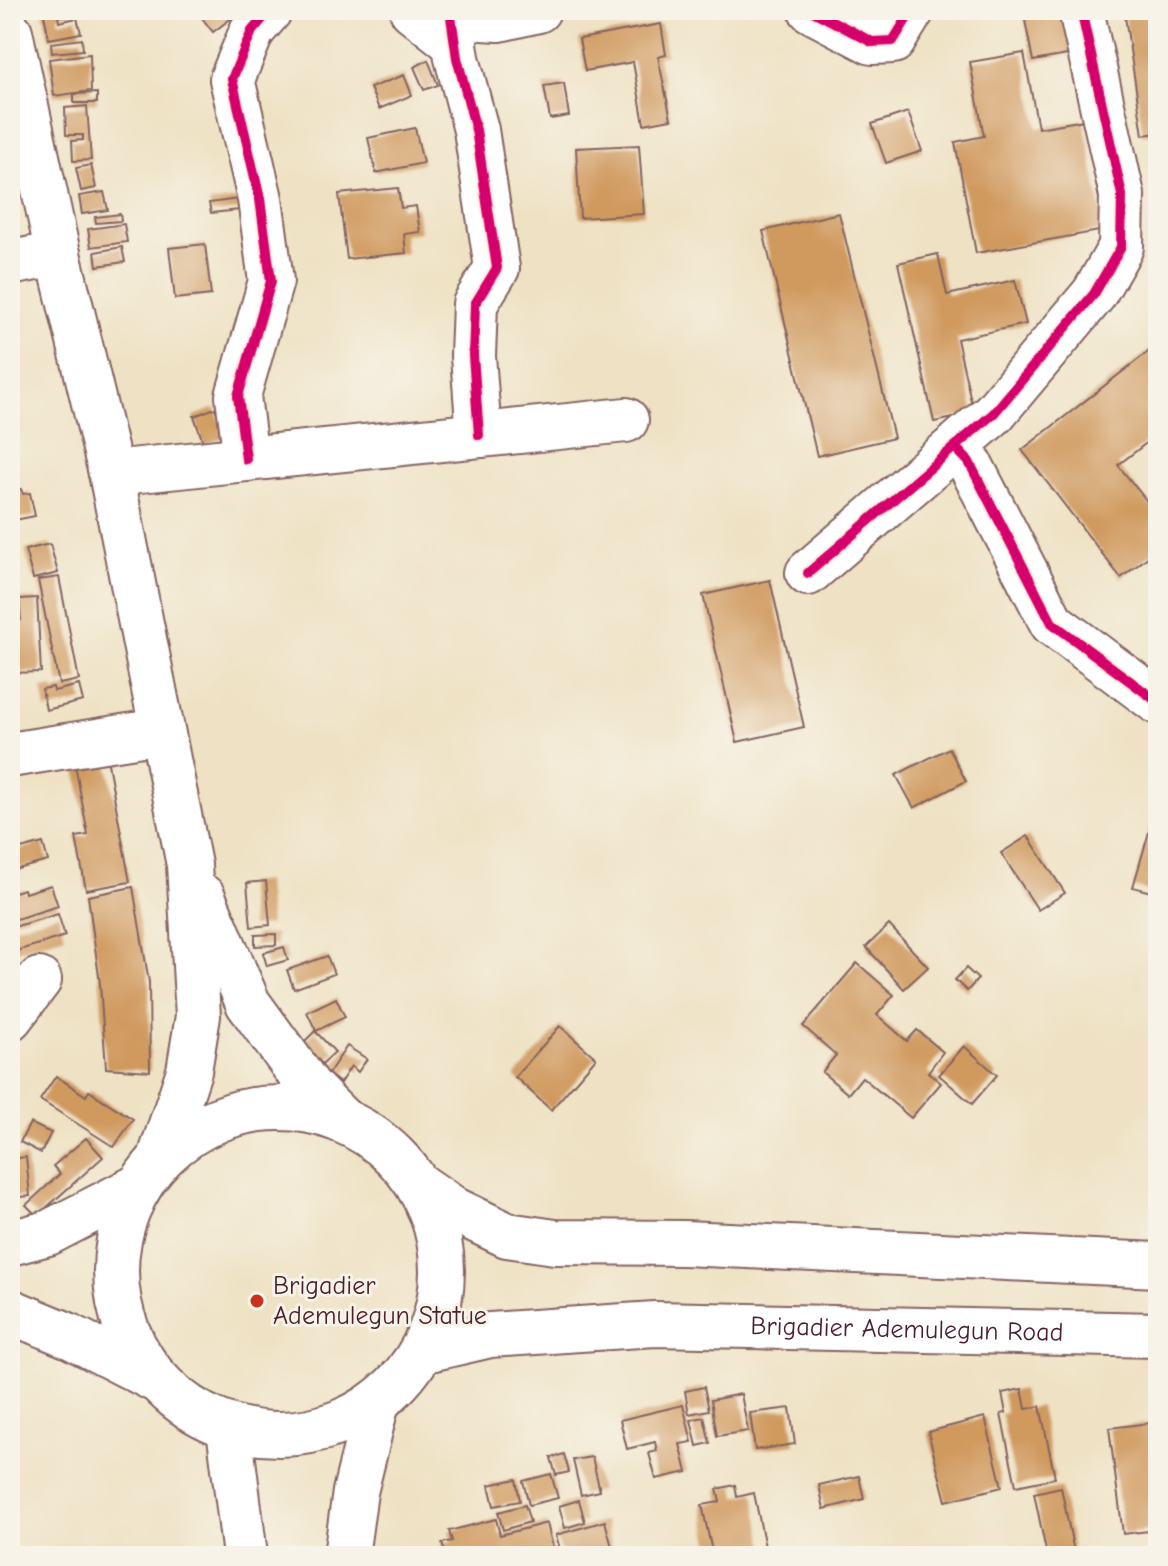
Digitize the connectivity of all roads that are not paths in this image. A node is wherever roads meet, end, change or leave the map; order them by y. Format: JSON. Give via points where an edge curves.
{"nodes":[{"id":1,"x":270,"y":10,"type":"edge"},
{"id":2,"x":538,"y":10,"type":"edge"},
{"id":3,"x":811,"y":10,"type":"edge"},
{"id":4,"x":912,"y":10,"type":"edge"},
{"id":5,"x":1081,"y":10,"type":"edge"},
{"id":6,"x":442,"y":20,"type":"edge"},
{"id":7,"x":10,"y":32,"type":"edge"},
{"id":8,"x":1140,"y":237,"type":"edge"},
{"id":9,"x":58,"y":254,"type":"junction"},
{"id":10,"x":10,"y":263,"type":"edge"},
{"id":11,"x":626,"y":420,"type":"dead end"},
{"id":12,"x":479,"y":435,"type":"junction"},
{"id":13,"x":955,"y":447,"type":"junction"},
{"id":14,"x":246,"y":459,"type":"junction"},
{"id":15,"x":111,"y":473,"type":"junction"},
{"id":16,"x":808,"y":573,"type":"dead end"},
{"id":17,"x":1158,"y":702,"type":"edge"},
{"id":18,"x":160,"y":731,"type":"junction"},
{"id":19,"x":10,"y":755,"type":"edge"},
{"id":20,"x":189,"y":865,"type":"junction"},
{"id":21,"x":39,"y":980,"type":"dead end"},
{"id":22,"x":10,"y":1018,"type":"edge"},
{"id":23,"x":342,"y":1120,"type":"junction"},
{"id":24,"x":149,"y":1172,"type":"junction"},
{"id":25,"x":420,"y":1186,"type":"junction"},
{"id":26,"x":10,"y":1243,"type":"edge"},
{"id":27,"x":1158,"y":1265,"type":"edge"},
{"id":28,"x":10,"y":1311,"type":"edge"},
{"id":29,"x":1158,"y":1335,"type":"edge"},
{"id":30,"x":425,"y":1350,"type":"junction"},
{"id":31,"x":157,"y":1381,"type":"junction"},
{"id":32,"x":376,"y":1406,"type":"junction"},
{"id":33,"x":229,"y":1428,"type":"junction"},
{"id":34,"x":245,"y":1556,"type":"edge"},
{"id":35,"x":346,"y":1556,"type":"edge"}],
"edges":[{"from":1,"to":14,"type":"main road","via":[[252,31],[232,79],[260,199],[271,281],[238,396]]},
{"from":2,"to":6,"type":"main road","via":[[499,19]]},
{"from":3,"to":4,"type":"main road","via":[[872,42],[893,41]]},
{"from":5,"to":8,"type":"main road","via":[[1122,195]]},
{"from":6,"to":12,"type":"main road","via":[[476,130],[497,268],[475,304]]},
{"from":7,"to":9,"type":"main road"},
{"from":8,"to":13,"type":"main road","via":[[994,413]]},
{"from":9,"to":10,"type":"main road"},
{"from":9,"to":15,"type":"main road"},
{"from":11,"to":12,"type":"main road"},
{"from":12,"to":14,"type":"main road"},
{"from":13,"to":16,"type":"main road"},
{"from":13,"to":17,"type":"main road","via":[[969,462],[1052,623]]},
{"from":14,"to":15,"type":"main road"},
{"from":15,"to":18,"type":"main road"},
{"from":18,"to":19,"type":"main road"},
{"from":18,"to":20,"type":"main road"},
{"from":20,"to":23,"type":"main road","via":[[248,1003],[310,1088]]},
{"from":20,"to":24,"type":"main road","via":[[198,1016],[189,1071]]},
{"from":21,"to":22,"type":"main road"},
{"from":23,"to":24,"type":"main road","via":[[304,1109],[264,1107],[226,1116],[190,1133]]},
{"from":23,"to":25,"type":"main road","via":[[383,1148]]},
{"from":24,"to":26,"type":"main road","via":[[48,1233]]},
{"from":24,"to":31,"type":"main road","via":[[119,1234],[116,1286],[129,1337]]},
{"from":25,"to":27,"type":"main road","via":[[507,1235],[555,1242]]},
{"from":25,"to":30,"type":"main road","via":[[437,1225],[444,1267],[440,1310]]},
{"from":28,"to":31,"type":"main road"},
{"from":29,"to":30,"type":"main road","name":"Brigadier Ademulegun Road","via":[[655,1324],[490,1335]]},
{"from":30,"to":32,"type":"main road"},
{"from":31,"to":33,"type":"main road","via":[[190,1409]]},
{"from":32,"to":33,"type":"main road","via":[[318,1431],[280,1436]]},
{"from":32,"to":35,"type":"main road"},
{"from":33,"to":34,"type":"main road"}]}
